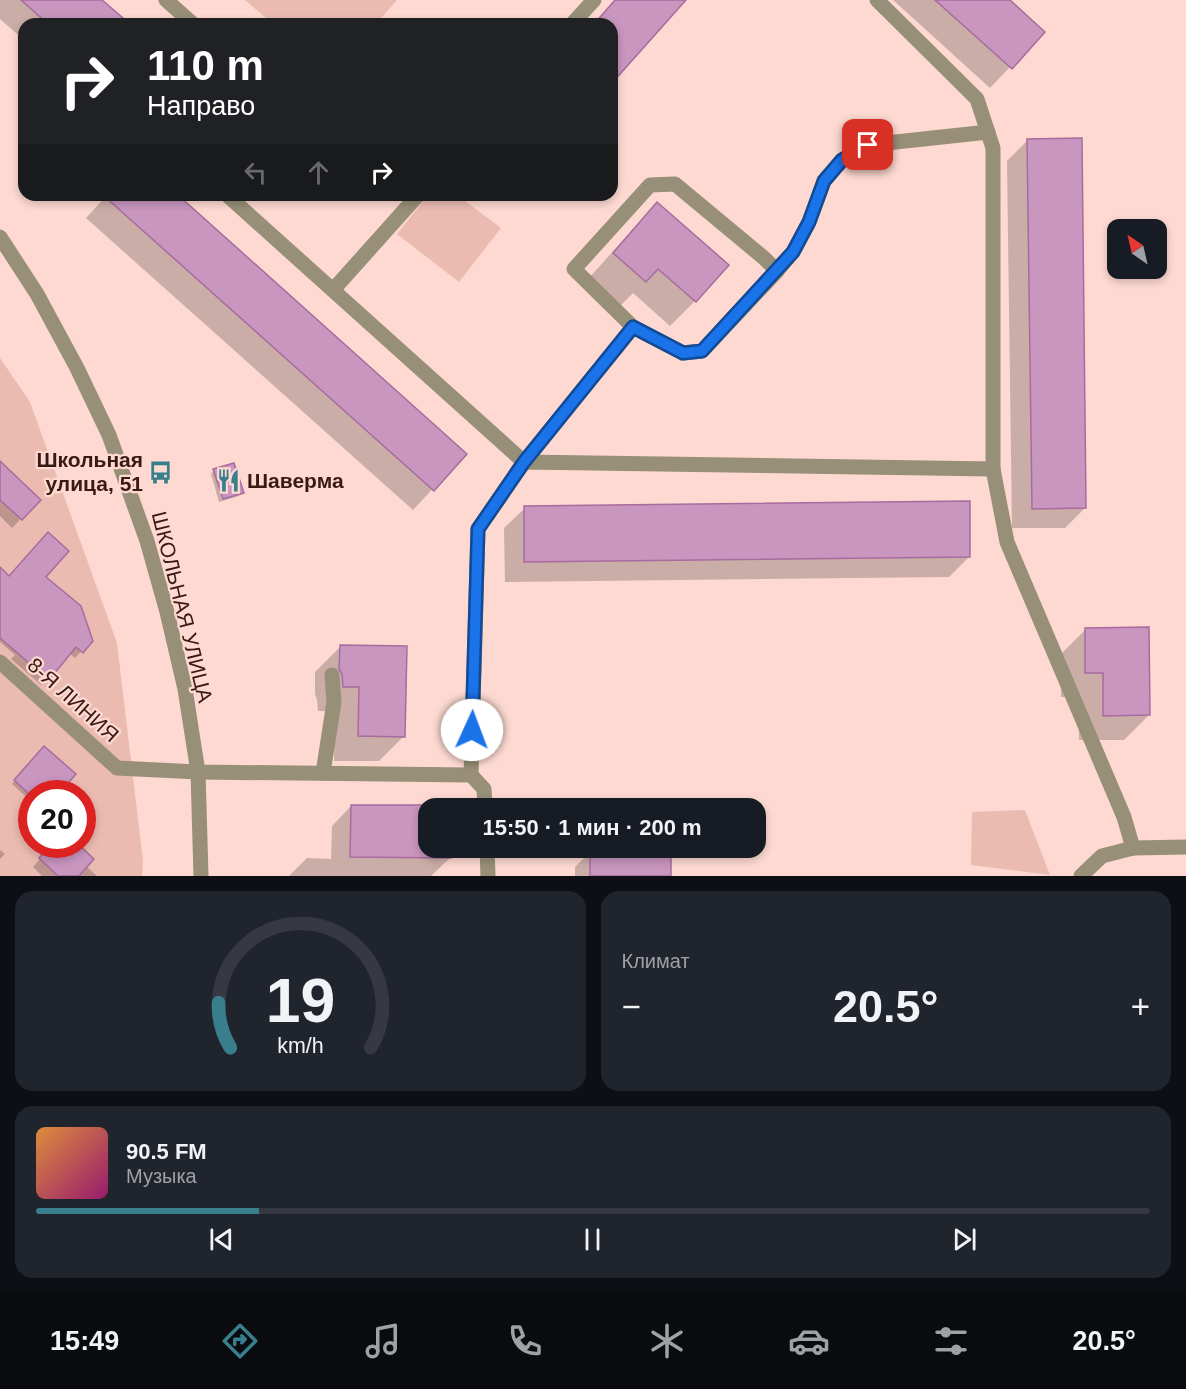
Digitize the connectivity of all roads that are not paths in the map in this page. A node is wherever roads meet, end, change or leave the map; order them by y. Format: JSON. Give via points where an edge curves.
{"nodes":[{"id":1,"x":166,"y":0,"type":"edge"},
{"id":2,"x":594,"y":0,"type":"edge"},
{"id":3,"x":877,"y":0,"type":"edge"},
{"id":4,"x":186,"y":18,"type":"edge"},
{"id":5,"x":578,"y":18,"type":"edge"},
{"id":6,"x":988,"y":132,"type":"junction"},
{"id":7,"x":234,"y":201,"type":"edge"},
{"id":8,"x":413,"y":201,"type":"edge"},
{"id":9,"x":0,"y":237,"type":"edge"},
{"id":10,"x":777,"y":271,"type":"junction"},
{"id":11,"x":333,"y":290,"type":"junction"},
{"id":12,"x":633,"y":327,"type":"junction"},
{"id":13,"x":524,"y":462,"type":"junction"},
{"id":14,"x":993,"y":469,"type":"junction"},
{"id":15,"x":0,"y":662,"type":"edge"},
{"id":16,"x":332,"y":675,"type":"dead end"},
{"id":17,"x":198,"y":772,"type":"junction"},
{"id":18,"x":323,"y":773,"type":"junction"},
{"id":19,"x":471,"y":775,"type":"junction"},
{"id":20,"x":484,"y":798,"type":"edge"},
{"id":21,"x":1186,"y":847,"type":"edge"},
{"id":22,"x":1133,"y":848,"type":"junction"},
{"id":23,"x":487,"y":858,"type":"edge"},
{"id":24,"x":201,"y":876,"type":"edge"},
{"id":25,"x":488,"y":876,"type":"edge"},
{"id":26,"x":1081,"y":876,"type":"edge"}],
"edges":[{"from":1,"to":4,"type":"street"},
{"from":2,"to":5,"type":"street"},
{"from":3,"to":6,"type":"street","via":[[977,99]]},
{"from":6,"to":10,"type":"street","via":[[868,145],[842,160],[824,181],[799,242]]},
{"from":6,"to":14,"type":"street","via":[[993,148]]},
{"from":7,"to":11,"type":"street"},
{"from":8,"to":11,"type":"street"},
{"from":9,"to":17,"type":"street","name":"ШКОЛЬНАЯ УЛИЦА","via":[[78,368],[109,435],[147,541],[166,612],[185,689]]},
{"from":10,"to":12,"type":"street","via":[[702,351],[683,353]]},
{"from":10,"to":12,"type":"street","via":[[675,184],[650,185],[574,269]]},
{"from":11,"to":13,"type":"street"},
{"from":12,"to":13,"type":"street"},
{"from":13,"to":14,"type":"street"},
{"from":13,"to":19,"type":"street","via":[[478,529]]},
{"from":14,"to":22,"type":"street","via":[[1007,542],[1124,817]]},
{"from":15,"to":17,"type":"street","name":"8-Я ЛИНИЯ","via":[[117,768]]},
{"from":16,"to":18,"type":"street","via":[[333,702]]},
{"from":17,"to":18,"type":"street"},
{"from":17,"to":24,"type":"street","name":"ШКОЛЬНАЯ УЛИЦА"},
{"from":18,"to":19,"type":"street"},
{"from":19,"to":20,"type":"street","via":[[484,789]]},
{"from":21,"to":22,"type":"street"},
{"from":22,"to":26,"type":"street","via":[[1102,856]]},
{"from":23,"to":25,"type":"street"}]}
